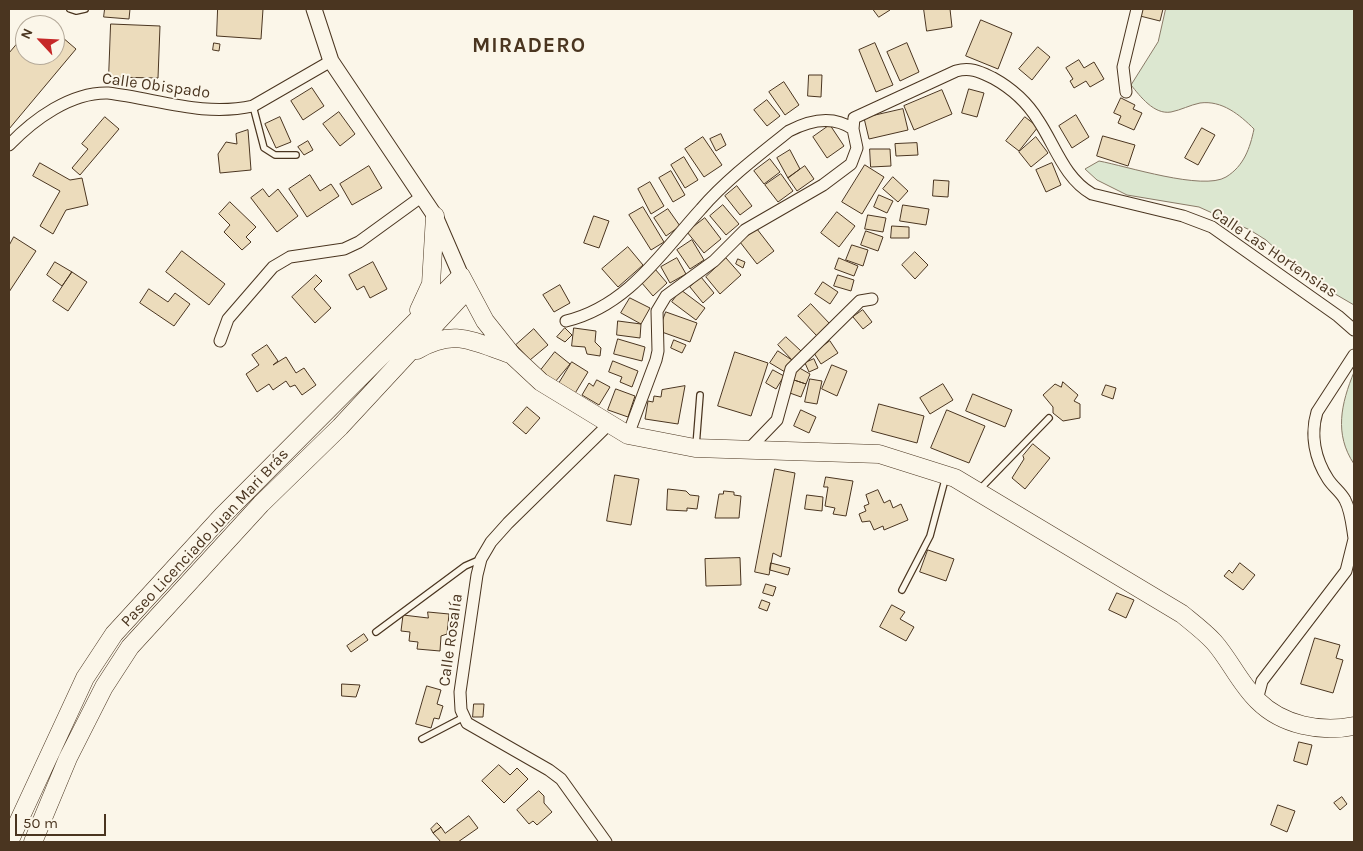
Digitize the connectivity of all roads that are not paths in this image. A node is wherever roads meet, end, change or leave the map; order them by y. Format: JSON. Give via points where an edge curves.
{"nodes":[{"id":1,"x":70,"y":9,"type":"edge"},
{"id":2,"x":85,"y":9,"type":"edge"},
{"id":3,"x":314,"y":9,"type":"edge"},
{"id":4,"x":1137,"y":9,"type":"edge"},
{"id":5,"x":331,"y":61,"type":"junction"},
{"id":6,"x":1126,"y":92,"type":"dead end"},
{"id":7,"x":253,"y":106,"type":"junction"},
{"id":8,"x":853,"y":129,"type":"junction"},
{"id":9,"x":9,"y":145,"type":"edge"},
{"id":10,"x":296,"y":155,"type":"dead end"},
{"id":11,"x":420,"y":197,"type":"junction"},
{"id":12,"x":435,"y":216,"type":"junction"},
{"id":13,"x":465,"y":283,"type":"junction"},
{"id":14,"x":872,"y":299,"type":"dead end"},
{"id":15,"x":566,"y":321,"type":"dead end"},
{"id":16,"x":409,"y":328,"type":"junction"},
{"id":17,"x":1354,"y":330,"type":"edge"},
{"id":18,"x":220,"y":341,"type":"dead end"},
{"id":19,"x":512,"y":355,"type":"junction"},
{"id":20,"x":1354,"y":355,"type":"edge"},
{"id":21,"x":405,"y":357,"type":"junction"},
{"id":22,"x":700,"y":395,"type":"dead end"},
{"id":23,"x":1049,"y":418,"type":"dead end"},
{"id":24,"x":608,"y":425,"type":"junction"},
{"id":25,"x":628,"y":435,"type":"junction"},
{"id":26,"x":695,"y":448,"type":"junction"},
{"id":27,"x":748,"y":450,"type":"junction"},
{"id":28,"x":946,"y":475,"type":"junction"},
{"id":29,"x":978,"y":492,"type":"junction"},
{"id":30,"x":1354,"y":538,"type":"edge"},
{"id":31,"x":481,"y":559,"type":"junction"},
{"id":32,"x":902,"y":590,"type":"dead end"},
{"id":33,"x":376,"y":632,"type":"dead end"},
{"id":34,"x":1257,"y":700,"type":"junction"},
{"id":35,"x":464,"y":717,"type":"junction"},
{"id":36,"x":1354,"y":726,"type":"edge"},
{"id":37,"x":422,"y":739,"type":"dead end"},
{"id":38,"x":9,"y":842,"type":"edge"},
{"id":39,"x":33,"y":842,"type":"edge"},
{"id":40,"x":606,"y":842,"type":"edge"}],
"edges":[{"from":1,"to":2,"type":"lane"},
{"from":3,"to":5,"type":"main road"},
{"from":4,"to":6,"type":"street","via":[[1123,67]]},
{"from":5,"to":7,"type":"street","name":"Calle Obispado"},
{"from":5,"to":11,"type":"main road"},
{"from":7,"to":9,"type":"street","name":"Calle Obispado","via":[[222,111],[199,110],[96,93],[48,113]]},
{"from":7,"to":10,"type":"lane","via":[[264,148],[275,155]]},
{"from":8,"to":15,"type":"street","via":[[843,122],[820,120],[789,131],[710,199],[663,255],[614,300],[600,310]]},
{"from":8,"to":17,"type":"street","name":"Calle Las Hortensias","via":[[854,118],[862,114],[956,71],[976,70],[1005,85],[1028,107],[1082,189],[1212,227]]},
{"from":8,"to":25,"type":"street","via":[[857,148],[851,164],[823,185],[745,230],[714,261],[666,296],[658,311],[656,360]]},
{"from":11,"to":12,"type":"main road"},
{"from":11,"to":18,"type":"street","via":[[359,242],[344,248],[290,257],[273,267],[228,319]]},
{"from":12,"to":13,"type":"main road"},
{"from":12,"to":16,"type":"main road","via":[[431,284]]},
{"from":13,"to":16,"type":"main road","name":"Paseo Licenciado Juan Mari Brás"},
{"from":13,"to":19,"type":"main road","via":[[485,321]]},
{"from":13,"to":21,"type":"main road","name":"Paseo Licenciado Juan Mari Brás"},
{"from":14,"to":27,"type":"street","via":[[860,301],[791,369],[777,420]]},
{"from":16,"to":38,"type":"main road","name":"Paseo Licenciado Juan Mari Brás","via":[[230,508],[114,634],[84,678]]},
{"from":19,"to":21,"type":"main road","via":[[464,337],[447,337]]},
{"from":19,"to":24,"type":"main road","via":[[541,382]]},
{"from":20,"to":30,"type":"street","via":[[1317,412],[1313,439],[1328,479],[1347,502]]},
{"from":21,"to":39,"type":"main road","name":"Paseo Licenciado Juan Mari Brás","via":[[261,504],[130,647],[104,687],[68,758]]},
{"from":22,"to":26,"type":"lane"},
{"from":23,"to":29,"type":"lane"},
{"from":24,"to":25,"type":"main road"},
{"from":24,"to":31,"type":"street","name":"Calle Rosalía","via":[[508,523]]},
{"from":25,"to":26,"type":"main road"},
{"from":26,"to":27,"type":"main road"},
{"from":27,"to":28,"type":"main road","via":[[879,454]]},
{"from":28,"to":29,"type":"main road"},
{"from":28,"to":32,"type":"lane","via":[[930,536]]},
{"from":29,"to":34,"type":"main road","via":[[1182,614],[1214,642]]},
{"from":30,"to":34,"type":"street","via":[[1346,571],[1262,681]]},
{"from":31,"to":33,"type":"lane","via":[[465,566]]},
{"from":31,"to":35,"type":"street","name":"Calle Rosalía","via":[[460,692]]},
{"from":34,"to":36,"type":"main road","via":[[1271,712],[1295,723],[1332,729]]},
{"from":35,"to":37,"type":"lane"},
{"from":35,"to":40,"type":"street","via":[[467,723],[562,779]]}]}
